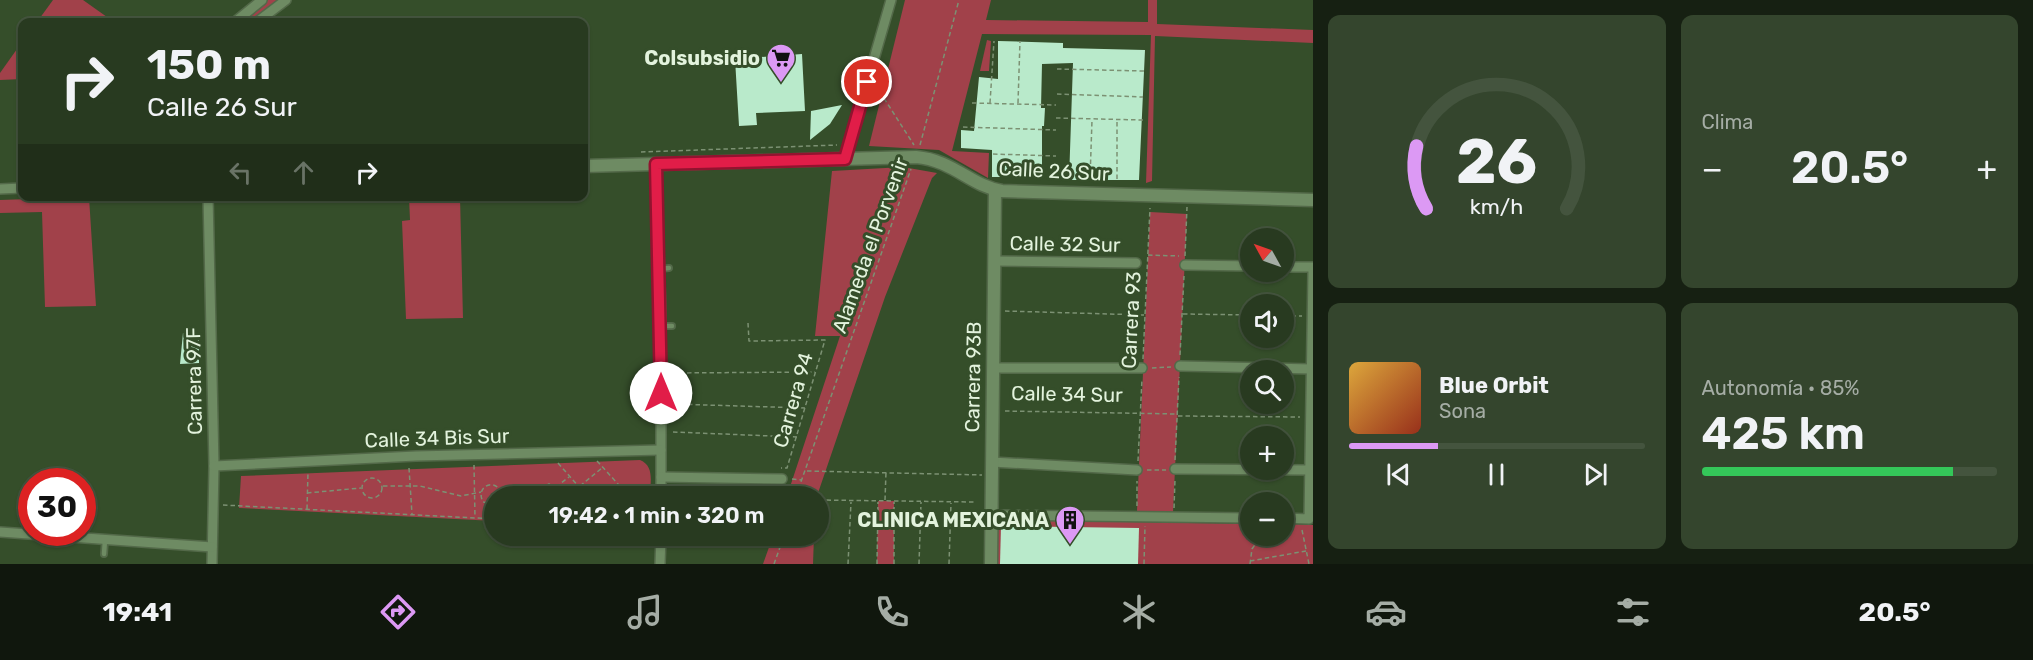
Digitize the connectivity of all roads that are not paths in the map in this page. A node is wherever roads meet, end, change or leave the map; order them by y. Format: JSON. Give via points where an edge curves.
{"nodes":[{"id":1,"x":262,"y":0,"type":"edge"},
{"id":2,"x":286,"y":0,"type":"edge"},
{"id":3,"x":891,"y":0,"type":"edge"},
{"id":4,"x":249,"y":4,"type":"edge"},
{"id":5,"x":238,"y":18,"type":"edge"},
{"id":6,"x":263,"y":18,"type":"edge"},
{"id":7,"x":845,"y":159,"type":"junction"},
{"id":8,"x":656,"y":164,"type":"junction"},
{"id":9,"x":588,"y":166,"type":"edge"},
{"id":10,"x":18,"y":188,"type":"edge"},
{"id":11,"x":0,"y":189,"type":"edge"},
{"id":12,"x":995,"y":190,"type":"junction"},
{"id":13,"x":1313,"y":200,"type":"edge"},
{"id":14,"x":208,"y":201,"type":"edge"},
{"id":15,"x":994,"y":261,"type":"junction"},
{"id":16,"x":1185,"y":261,"type":"road end"},
{"id":17,"x":1136,"y":262,"type":"dead end"},
{"id":18,"x":1240,"y":265,"type":"edge"},
{"id":19,"x":669,"y":268,"type":"dead end"},
{"id":20,"x":1294,"y":268,"type":"edge"},
{"id":21,"x":658,"y":269,"type":"junction"},
{"id":22,"x":1313,"y":269,"type":"edge"},
{"id":23,"x":1312,"y":316,"type":"edge"},
{"id":24,"x":661,"y":326,"type":"junction"},
{"id":25,"x":672,"y":326,"type":"dead end"},
{"id":26,"x":1312,"y":362,"type":"edge"},
{"id":27,"x":1180,"y":366,"type":"road end"},
{"id":28,"x":993,"y":368,"type":"junction"},
{"id":29,"x":1142,"y":368,"type":"road end"},
{"id":30,"x":1311,"y":412,"type":"edge"},
{"id":31,"x":661,"y":450,"type":"junction"},
{"id":32,"x":214,"y":466,"type":"junction"},
{"id":33,"x":992,"y":469,"type":"junction"},
{"id":34,"x":1175,"y":469,"type":"road end"},
{"id":35,"x":1137,"y":470,"type":"road end"},
{"id":36,"x":1310,"y":470,"type":"junction"},
{"id":37,"x":661,"y":477,"type":"junction"},
{"id":38,"x":782,"y":479,"type":"dead end"},
{"id":39,"x":661,"y":486,"type":"edge"},
{"id":40,"x":1311,"y":506,"type":"edge"},
{"id":41,"x":991,"y":515,"type":"junction"},
{"id":42,"x":1240,"y":518,"type":"edge"},
{"id":43,"x":1294,"y":518,"type":"edge"},
{"id":44,"x":0,"y":532,"type":"edge"},
{"id":45,"x":105,"y":540,"type":"junction"},
{"id":46,"x":660,"y":546,"type":"edge"},
{"id":47,"x":212,"y":547,"type":"junction"},
{"id":48,"x":104,"y":554,"type":"dead end"},
{"id":49,"x":212,"y":564,"type":"edge"},
{"id":50,"x":660,"y":564,"type":"edge"},
{"id":51,"x":991,"y":564,"type":"edge"}],
"edges":[{"from":1,"to":4,"type":"street"},
{"from":2,"to":6,"type":"street"},
{"from":3,"to":7,"type":"street"},
{"from":4,"to":5,"type":"street"},
{"from":7,"to":8,"type":"street","name":"Calle 26 Sur"},
{"from":7,"to":12,"type":"street","name":"Calle 26 Sur","via":[[917,154],[941,161]]},
{"from":8,"to":9,"type":"street","name":"Calle 26 Sur"},
{"from":8,"to":21,"type":"street"},
{"from":10,"to":11,"type":"street"},
{"from":12,"to":13,"type":"street","name":"Calle 26 Sur","via":[[1056,187],[1150,195]]},
{"from":12,"to":15,"type":"street","name":"Carrera 93B"},
{"from":14,"to":32,"type":"street","name":"Carrera 97F"},
{"from":15,"to":17,"type":"street","name":"Calle 32 Sur"},
{"from":15,"to":28,"type":"street","name":"Carrera 93B"},
{"from":16,"to":18,"type":"street"},
{"from":19,"to":21,"type":"lane"},
{"from":20,"to":22,"type":"street"},
{"from":21,"to":24,"type":"street"},
{"from":22,"to":23,"type":"street"},
{"from":23,"to":26,"type":"street"},
{"from":24,"to":25,"type":"lane"},
{"from":24,"to":31,"type":"street"},
{"from":26,"to":27,"type":"street"},
{"from":26,"to":30,"type":"street"},
{"from":28,"to":29,"type":"street"},
{"from":28,"to":33,"type":"street","name":"Carrera 93B"},
{"from":30,"to":36,"type":"street"},
{"from":31,"to":32,"type":"street","name":"Calle 34 Bis Sur"},
{"from":31,"to":37,"type":"street"},
{"from":32,"to":47,"type":"street","name":"Carrera 97F"},
{"from":33,"to":35,"type":"street"},
{"from":33,"to":41,"type":"street","name":"Carrera 93B"},
{"from":34,"to":36,"type":"street"},
{"from":36,"to":40,"type":"street"},
{"from":37,"to":38,"type":"street"},
{"from":37,"to":39,"type":"street"},
{"from":40,"to":43,"type":"street","via":[[1309,519]]},
{"from":41,"to":42,"type":"street"},
{"from":41,"to":51,"type":"street","name":"Carrera 93B"},
{"from":44,"to":45,"type":"street"},
{"from":45,"to":47,"type":"street"},
{"from":45,"to":48,"type":"lane"},
{"from":46,"to":50,"type":"street"},
{"from":47,"to":49,"type":"street","name":"Carrera 97F"}]}
